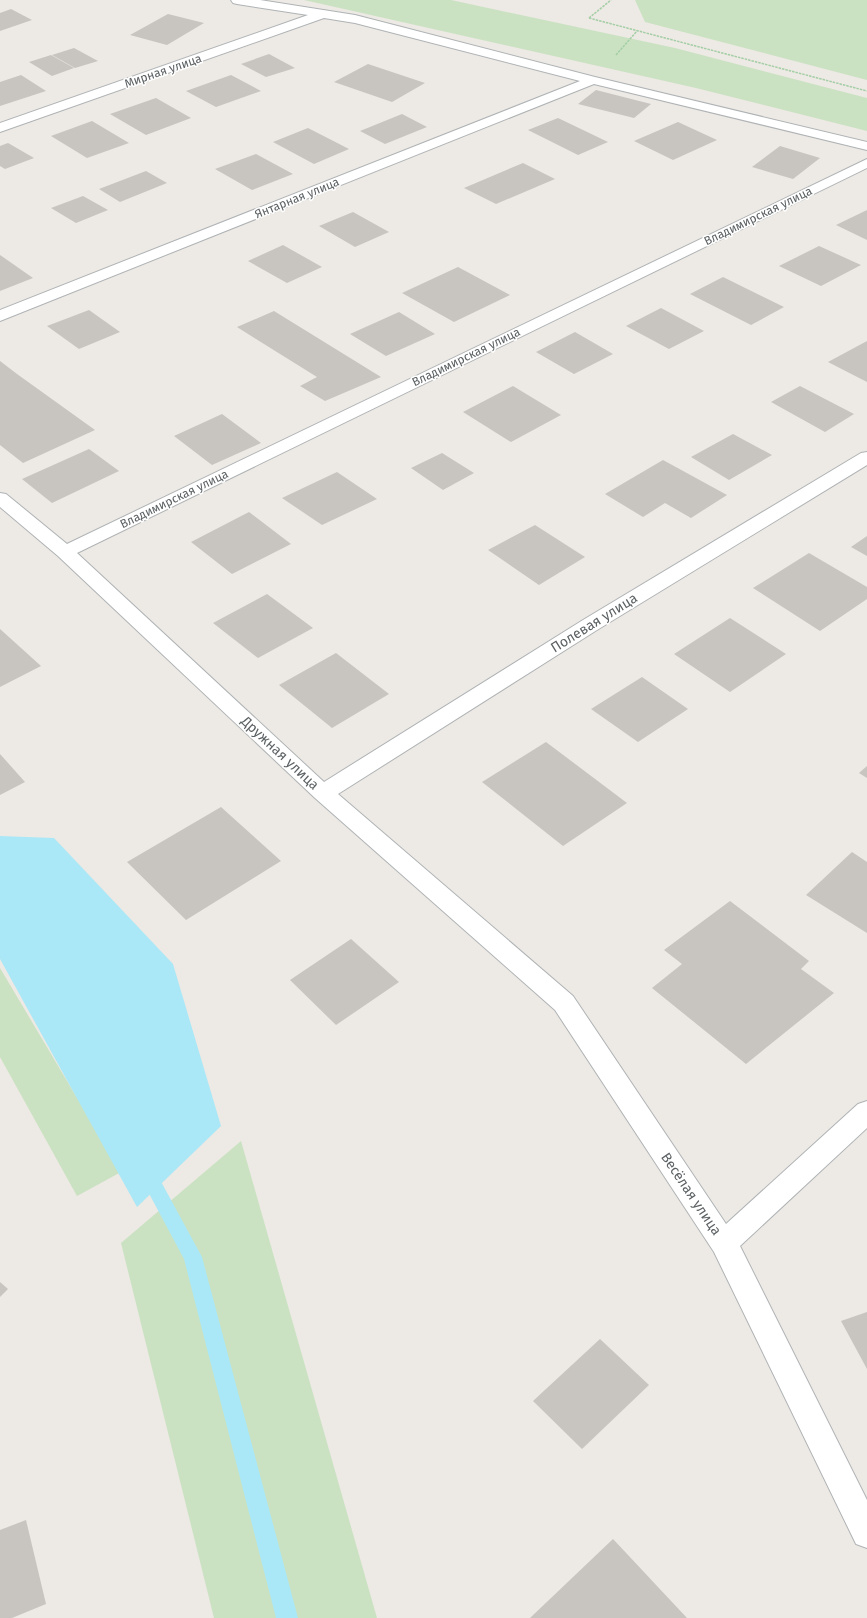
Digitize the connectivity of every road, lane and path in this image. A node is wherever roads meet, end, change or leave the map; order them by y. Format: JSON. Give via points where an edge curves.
{"nodes":[{"id":1,"x":237,"y":0,"type":"edge"},
{"id":2,"x":611,"y":0,"type":"edge"},
{"id":3,"x":325,"y":13,"type":"junction"},
{"id":4,"x":593,"y":80,"type":"junction"},
{"id":5,"x":867,"y":91,"type":"edge"},
{"id":6,"x":0,"y":128,"type":"edge"},
{"id":7,"x":867,"y":146,"type":"edge"},
{"id":8,"x":867,"y":163,"type":"edge"},
{"id":9,"x":0,"y":316,"type":"edge"},
{"id":10,"x":867,"y":457,"type":"edge"},
{"id":11,"x":0,"y":498,"type":"edge"},
{"id":12,"x":65,"y":552,"type":"junction"},
{"id":13,"x":323,"y":793,"type":"junction"},
{"id":14,"x":564,"y":1003,"type":"joint"},
{"id":15,"x":867,"y":1112,"type":"edge"},
{"id":16,"x":724,"y":1244,"type":"junction"},
{"id":17,"x":867,"y":1533,"type":"edge"}],
"edges":[{"from":1,"to":3,"type":"street"},
{"from":2,"to":5,"type":"path","via":[[589,18]]},
{"from":3,"to":4,"type":"street"},
{"from":3,"to":6,"type":"street","name":"Мирная улица"},
{"from":4,"to":7,"type":"street"},
{"from":4,"to":9,"type":"street","name":"Янтарная улица"},
{"from":8,"to":12,"type":"street","name":"Владимирская улица"},
{"from":10,"to":13,"type":"street","name":"Полевая улица","via":[[590,625]]},
{"from":11,"to":12,"type":"street","name":"Дружная улица"},
{"from":12,"to":13,"type":"street","name":"Дружная улица"},
{"from":13,"to":14,"type":"street","name":"Дружная улица"},
{"from":14,"to":16,"type":"street","name":"Весёлая улица"},
{"from":15,"to":16,"type":"street","name":"Весёлая улица"},
{"from":16,"to":17,"type":"street"}]}
